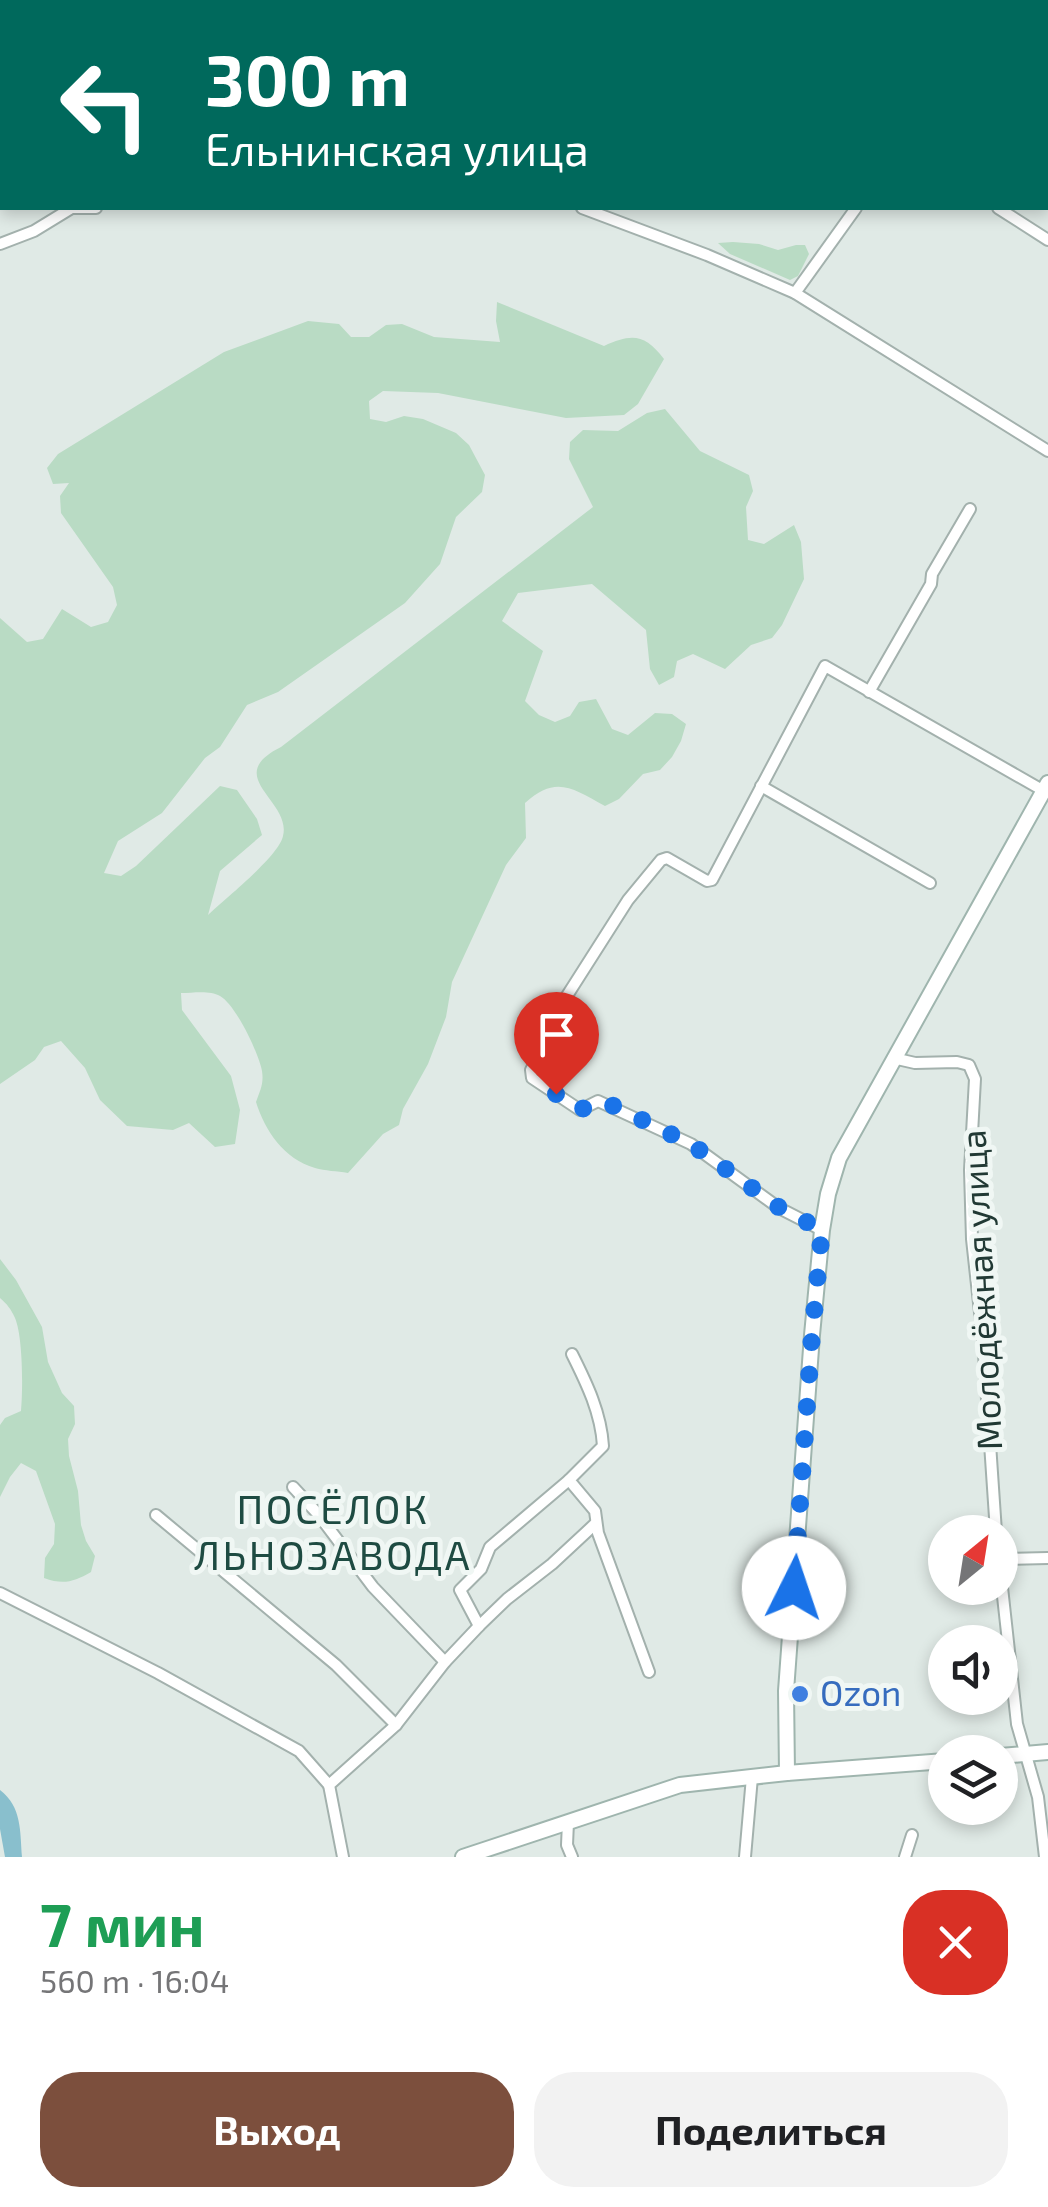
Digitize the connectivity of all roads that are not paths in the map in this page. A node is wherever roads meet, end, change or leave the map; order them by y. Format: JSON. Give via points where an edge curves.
{"nodes":[{"id":1,"x":65,"y":210,"type":"edge"},
{"id":2,"x":587,"y":210,"type":"edge"},
{"id":3,"x":855,"y":210,"type":"edge"},
{"id":4,"x":1001,"y":210,"type":"edge"},
{"id":5,"x":1048,"y":240,"type":"edge"},
{"id":6,"x":0,"y":244,"type":"edge"},
{"id":7,"x":795,"y":293,"type":"junction"},
{"id":8,"x":1048,"y":451,"type":"edge"},
{"id":9,"x":970,"y":508,"type":"dead end"},
{"id":10,"x":868,"y":692,"type":"junction"},
{"id":11,"x":762,"y":786,"type":"junction"},
{"id":12,"x":1046,"y":787,"type":"edge"},
{"id":13,"x":930,"y":883,"type":"dead end"},
{"id":14,"x":893,"y":1058,"type":"junction"},
{"id":15,"x":822,"y":1230,"type":"junction"},
{"id":16,"x":572,"y":1354,"type":"dead end"},
{"id":17,"x":572,"y":1477,"type":"junction"},
{"id":18,"x":293,"y":1487,"type":"dead end"},
{"id":19,"x":156,"y":1515,"type":"dead end"},
{"id":20,"x":995,"y":1515,"type":"edge"},
{"id":21,"x":597,"y":1529,"type":"junction"},
{"id":22,"x":1048,"y":1558,"type":"edge"},
{"id":23,"x":1018,"y":1559,"type":"edge"},
{"id":24,"x":0,"y":1594,"type":"edge"},
{"id":25,"x":1004,"y":1605,"type":"edge"},
{"id":26,"x":479,"y":1626,"type":"junction"},
{"id":27,"x":445,"y":1662,"type":"junction"},
{"id":28,"x":649,"y":1672,"type":"dead end"},
{"id":29,"x":396,"y":1725,"type":"junction"},
{"id":30,"x":1048,"y":1752,"type":"edge"},
{"id":31,"x":1018,"y":1754,"type":"edge"},
{"id":32,"x":1024,"y":1754,"type":"junction"},
{"id":33,"x":928,"y":1761,"type":"edge"},
{"id":34,"x":788,"y":1773,"type":"junction"},
{"id":35,"x":752,"y":1777,"type":"junction"},
{"id":36,"x":329,"y":1785,"type":"junction"},
{"id":37,"x":568,"y":1822,"type":"junction"},
{"id":38,"x":912,"y":1835,"type":"dead end"},
{"id":39,"x":343,"y":1857,"type":"edge"},
{"id":40,"x":462,"y":1857,"type":"edge"},
{"id":41,"x":572,"y":1857,"type":"edge"},
{"id":42,"x":745,"y":1857,"type":"edge"},
{"id":43,"x":905,"y":1857,"type":"edge"},
{"id":44,"x":1045,"y":1857,"type":"edge"}],
"edges":[{"from":1,"to":6,"type":"street"},
{"from":2,"to":7,"type":"street"},
{"from":3,"to":7,"type":"street"},
{"from":4,"to":5,"type":"street"},
{"from":7,"to":8,"type":"street"},
{"from":9,"to":10,"type":"street"},
{"from":10,"to":11,"type":"street","via":[[825,666]]},
{"from":10,"to":12,"type":"street"},
{"from":11,"to":13,"type":"street"},
{"from":11,"to":15,"type":"street","via":[[712,880],[667,858],[628,900],[556,1013],[532,1078],[580,1110],[598,1101],[691,1144]]},
{"from":12,"to":14,"type":"main road"},
{"from":14,"to":15,"type":"main road","via":[[840,1158]]},
{"from":14,"to":20,"type":"street","name":"Молодёжная улица","via":[[969,1065],[975,1079],[972,1238]]},
{"from":15,"to":34,"type":"main road","via":[[786,1691]]},
{"from":16,"to":17,"type":"street","via":[[602,1425],[602,1446]]},
{"from":17,"to":21,"type":"street","via":[[595,1511]]},
{"from":17,"to":26,"type":"street","via":[[490,1546],[482,1569],[460,1590]]},
{"from":18,"to":27,"type":"street","via":[[373,1587]]},
{"from":19,"to":29,"type":"street","via":[[336,1665]]},
{"from":21,"to":26,"type":"street"},
{"from":21,"to":28,"type":"street"},
{"from":22,"to":23,"type":"street"},
{"from":24,"to":36,"type":"street","via":[[299,1751]]},
{"from":25,"to":32,"type":"street"},
{"from":26,"to":27,"type":"street"},
{"from":27,"to":29,"type":"street"},
{"from":29,"to":36,"type":"street"},
{"from":30,"to":32,"type":"main road"},
{"from":31,"to":32,"type":"main road"},
{"from":32,"to":44,"type":"street","via":[[1038,1797]]},
{"from":33,"to":34,"type":"main road"},
{"from":34,"to":35,"type":"main road"},
{"from":35,"to":37,"type":"main road","via":[[680,1785]]},
{"from":35,"to":42,"type":"street"},
{"from":36,"to":39,"type":"street"},
{"from":37,"to":40,"type":"main road"},
{"from":37,"to":41,"type":"street"},
{"from":38,"to":43,"type":"street"}]}
